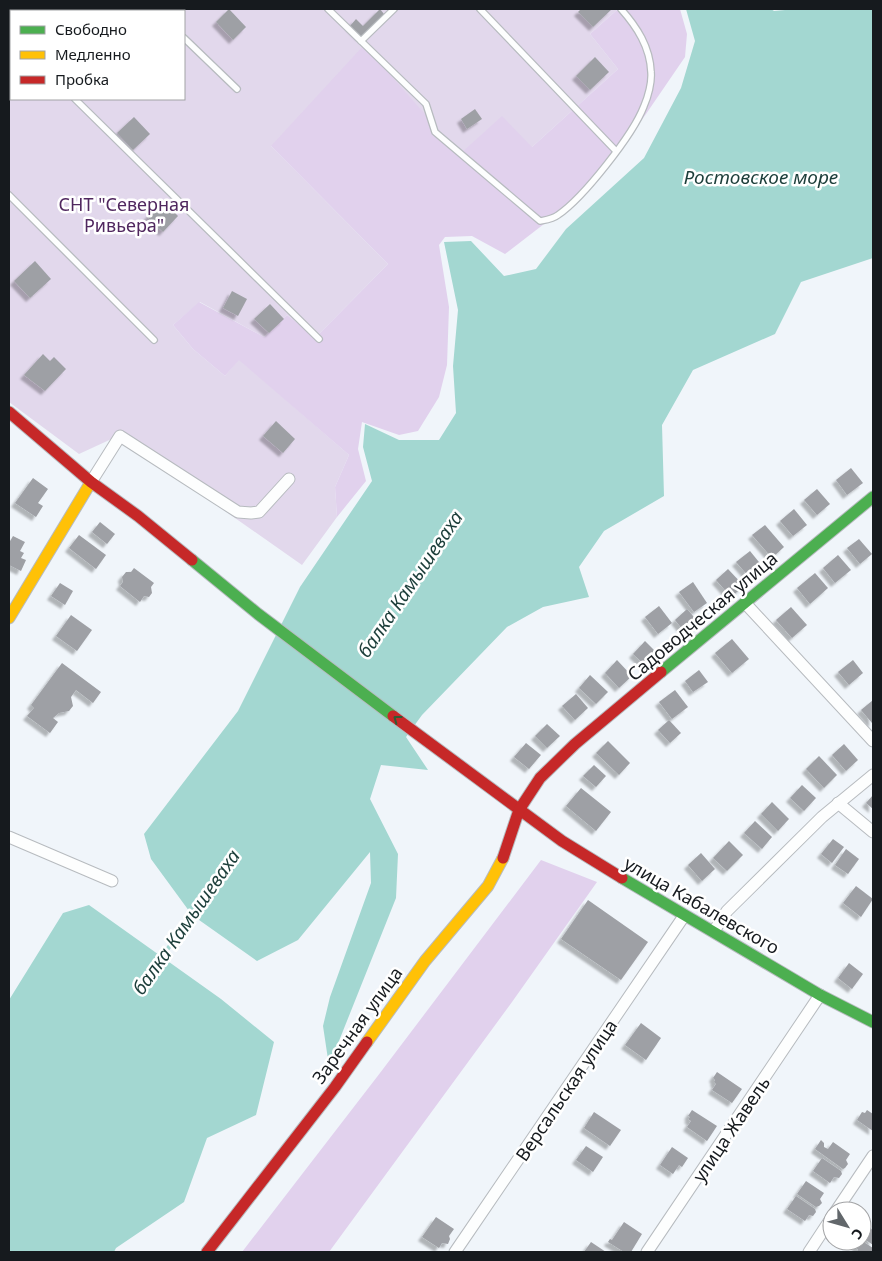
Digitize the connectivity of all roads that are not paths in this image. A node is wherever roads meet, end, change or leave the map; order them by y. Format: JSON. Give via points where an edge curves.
{"nodes":[{"id":1,"x":328,"y":9,"type":"edge"},
{"id":2,"x":394,"y":9,"type":"edge"},
{"id":3,"x":480,"y":9,"type":"edge"},
{"id":4,"x":621,"y":9,"type":"edge"},
{"id":5,"x":185,"y":39,"type":"edge"},
{"id":6,"x":361,"y":40,"type":"junction"},
{"id":7,"x":237,"y":89,"type":"dead end"},
{"id":8,"x":76,"y":100,"type":"edge"},
{"id":9,"x":616,"y":151,"type":"junction"},
{"id":10,"x":9,"y":196,"type":"edge"},
{"id":11,"x":319,"y":339,"type":"dead end"},
{"id":12,"x":154,"y":340,"type":"dead end"},
{"id":13,"x":9,"y":412,"type":"edge"},
{"id":14,"x":289,"y":479,"type":"dead end"},
{"id":15,"x":91,"y":482,"type":"junction"},
{"id":16,"x":873,"y":496,"type":"edge"},
{"id":17,"x":745,"y":603,"type":"junction"},
{"id":18,"x":9,"y":618,"type":"edge"},
{"id":19,"x":873,"y":741,"type":"edge"},
{"id":20,"x":873,"y":775,"type":"edge"},
{"id":21,"x":838,"y":804,"type":"junction"},
{"id":22,"x":519,"y":810,"type":"junction"},
{"id":23,"x":873,"y":832,"type":"edge"},
{"id":24,"x":9,"y":837,"type":"edge"},
{"id":25,"x":112,"y":881,"type":"dead end"},
{"id":26,"x":684,"y":916,"type":"junction"},
{"id":27,"x":714,"y":931,"type":"junction"},
{"id":28,"x":820,"y":995,"type":"junction"},
{"id":29,"x":873,"y":1022,"type":"edge"},
{"id":30,"x":873,"y":1156,"type":"edge"},
{"id":31,"x":843,"y":1201,"type":"edge"},
{"id":32,"x":822,"y":1232,"type":"edge"},
{"id":33,"x":208,"y":1252,"type":"edge"},
{"id":34,"x":455,"y":1252,"type":"edge"},
{"id":35,"x":647,"y":1252,"type":"edge"},
{"id":36,"x":808,"y":1252,"type":"edge"}],
"edges":[{"from":1,"to":6,"type":"lane"},
{"from":2,"to":6,"type":"lane"},
{"from":3,"to":9,"type":"lane"},
{"from":4,"to":9,"type":"lane","via":[[644,41],[651,73],[645,105]]},
{"from":5,"to":7,"type":"lane"},
{"from":6,"to":9,"type":"lane","via":[[426,104],[435,132],[540,221],[557,216],[593,182]]},
{"from":8,"to":11,"type":"lane"},
{"from":10,"to":12,"type":"lane"},
{"from":13,"to":15,"type":"street","name":"улица Кабалевского"},
{"from":14,"to":15,"type":"street","via":[[259,512],[238,512],[120,436]]},
{"from":15,"to":18,"type":"street"},
{"from":22,"to":15,"type":"street","name":"улица Кабалевского","one_way":true,"via":[[258,614]]},
{"from":16,"to":17,"type":"street","name":"Садоводческая улица"},
{"from":17,"to":19,"type":"street"},
{"from":17,"to":22,"type":"street","name":"Садоводческая улица","via":[[555,762]]},
{"from":20,"to":21,"type":"street"},
{"from":21,"to":23,"type":"street"},
{"from":21,"to":27,"type":"street","via":[[728,911]]},
{"from":22,"to":26,"type":"street","name":"улица Кабалевского","via":[[562,841]]},
{"from":22,"to":33,"type":"street","name":"Заречная улица","via":[[503,857],[488,886],[425,961]]},
{"from":24,"to":25,"type":"street"},
{"from":26,"to":27,"type":"street","name":"улица Кабалевского"},
{"from":26,"to":34,"type":"street","name":"Версальская улица"},
{"from":27,"to":28,"type":"street","name":"улица Кабалевского"},
{"from":28,"to":29,"type":"street","name":"улица Кабалевского"},
{"from":28,"to":35,"type":"street","name":"улица Жавель"},
{"from":30,"to":31,"type":"street"},
{"from":32,"to":36,"type":"street"}]}
